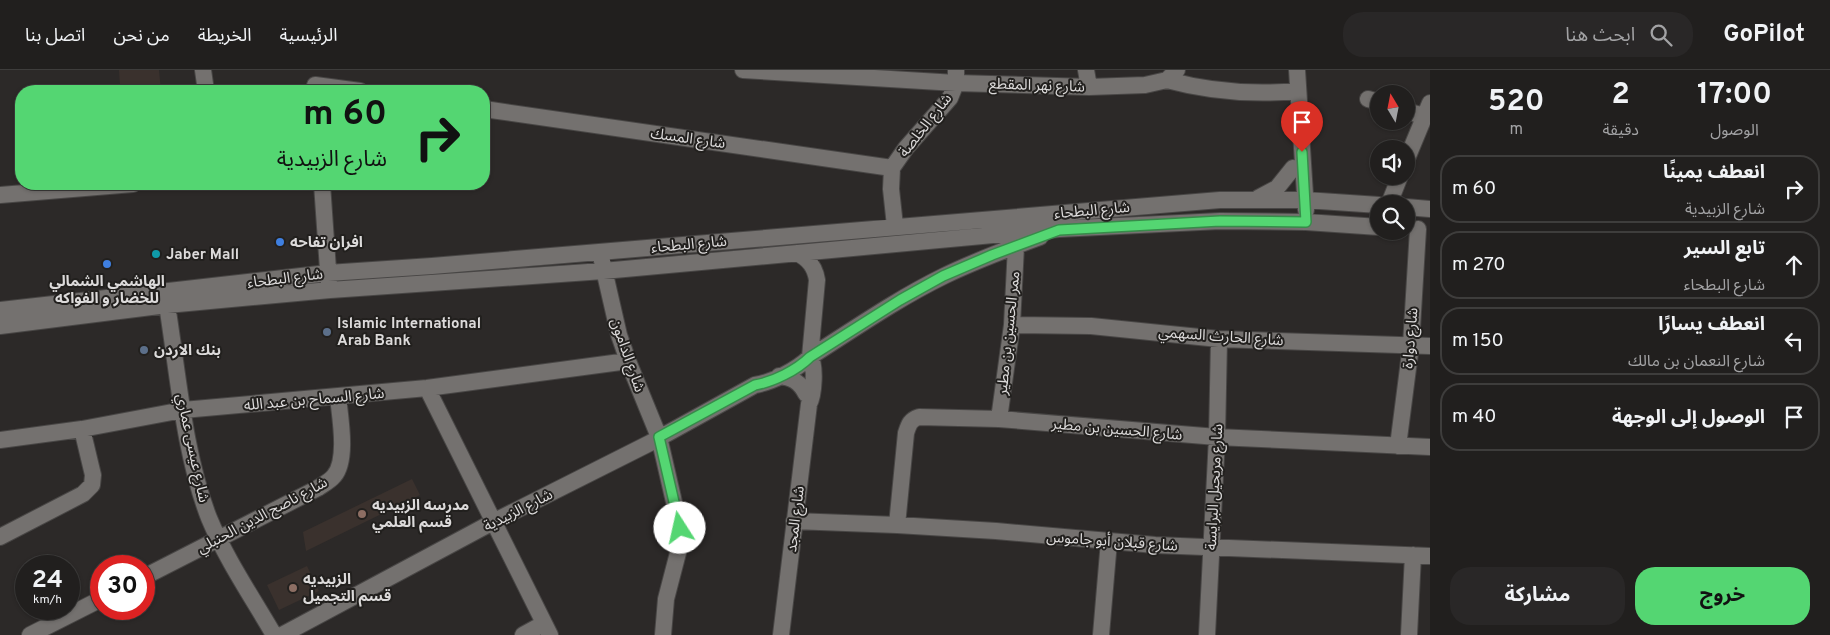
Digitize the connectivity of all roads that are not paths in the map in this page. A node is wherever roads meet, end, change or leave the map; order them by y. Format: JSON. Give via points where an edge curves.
{"nodes":[{"id":1,"x":204,"y":70,"type":"edge"},
{"id":2,"x":743,"y":70,"type":"edge"},
{"id":3,"x":1086,"y":70,"type":"edge"},
{"id":4,"x":1297,"y":70,"type":"edge"},
{"id":5,"x":1172,"y":75,"type":"edge"},
{"id":6,"x":956,"y":76,"type":"edge"},
{"id":7,"x":315,"y":82,"type":"edge"},
{"id":8,"x":205,"y":85,"type":"edge"},
{"id":9,"x":330,"y":85,"type":"edge"},
{"id":10,"x":1089,"y":86,"type":"junction"},
{"id":11,"x":1298,"y":91,"type":"junction"},
{"id":12,"x":1427,"y":109,"type":"edge"},
{"id":13,"x":490,"y":110,"type":"edge"},
{"id":14,"x":1414,"y":140,"type":"edge"},
{"id":15,"x":1302,"y":152,"type":"junction"},
{"id":16,"x":892,"y":168,"type":"junction"},
{"id":17,"x":1293,"y":168,"type":"junction"},
{"id":18,"x":60,"y":190,"type":"edge"},
{"id":19,"x":322,"y":190,"type":"edge"},
{"id":20,"x":0,"y":195,"type":"edge"},
{"id":21,"x":1254,"y":200,"type":"junction"},
{"id":22,"x":1300,"y":200,"type":"junction"},
{"id":23,"x":1370,"y":205,"type":"edge"},
{"id":24,"x":1415,"y":208,"type":"edge"},
{"id":25,"x":1430,"y":209,"type":"edge"},
{"id":26,"x":1301,"y":222,"type":"junction"},
{"id":27,"x":895,"y":226,"type":"junction"},
{"id":28,"x":1370,"y":226,"type":"edge"},
{"id":29,"x":1418,"y":229,"type":"edge"},
{"id":30,"x":1059,"y":230,"type":"junction"},
{"id":31,"x":1016,"y":246,"type":"junction"},
{"id":32,"x":601,"y":252,"type":"junction"},
{"id":33,"x":797,"y":253,"type":"junction"},
{"id":34,"x":603,"y":271,"type":"junction"},
{"id":35,"x":328,"y":273,"type":"junction"},
{"id":36,"x":330,"y":290,"type":"junction"},
{"id":37,"x":168,"y":305,"type":"junction"},
{"id":38,"x":0,"y":310,"type":"edge"},
{"id":39,"x":1012,"y":325,"type":"junction"},
{"id":40,"x":0,"y":326,"type":"edge"},
{"id":41,"x":1220,"y":339,"type":"junction"},
{"id":42,"x":830,"y":344,"type":"junction"},
{"id":43,"x":1420,"y":345,"type":"edge"},
{"id":44,"x":810,"y":357,"type":"junction"},
{"id":45,"x":1430,"y":358,"type":"edge"},
{"id":46,"x":628,"y":361,"type":"junction"},
{"id":47,"x":813,"y":374,"type":"junction"},
{"id":48,"x":779,"y":376,"type":"junction"},
{"id":49,"x":755,"y":385,"type":"junction"},
{"id":50,"x":427,"y":388,"type":"junction"},
{"id":51,"x":338,"y":397,"type":"junction"},
{"id":52,"x":807,"y":399,"type":"junction"},
{"id":53,"x":183,"y":410,"type":"junction"},
{"id":54,"x":999,"y":420,"type":"junction"},
{"id":55,"x":82,"y":429,"type":"junction"},
{"id":56,"x":659,"y":437,"type":"junction"},
{"id":57,"x":1217,"y":437,"type":"junction"},
{"id":58,"x":0,"y":440,"type":"edge"},
{"id":59,"x":1398,"y":446,"type":"junction"},
{"id":60,"x":1430,"y":447,"type":"edge"},
{"id":61,"x":794,"y":521,"type":"junction"},
{"id":62,"x":493,"y":522,"type":"junction"},
{"id":63,"x":897,"y":525,"type":"junction"},
{"id":64,"x":0,"y":537,"type":"edge"},
{"id":65,"x":218,"y":539,"type":"junction"},
{"id":66,"x":1109,"y":542,"type":"junction"},
{"id":67,"x":1211,"y":548,"type":"junction"},
{"id":68,"x":1413,"y":555,"type":"junction"},
{"id":69,"x":1430,"y":556,"type":"edge"},
{"id":70,"x":155,"y":571,"type":"edge"},
{"id":71,"x":90,"y":605,"type":"edge"},
{"id":72,"x":547,"y":630,"type":"edge"},
{"id":73,"x":30,"y":635,"type":"edge"},
{"id":74,"x":274,"y":635,"type":"edge"},
{"id":75,"x":282,"y":635,"type":"edge"},
{"id":76,"x":523,"y":635,"type":"edge"},
{"id":77,"x":663,"y":635,"type":"edge"},
{"id":78,"x":781,"y":635,"type":"edge"},
{"id":79,"x":1101,"y":635,"type":"edge"},
{"id":80,"x":1206,"y":635,"type":"edge"},
{"id":81,"x":1409,"y":635,"type":"edge"}],
"edges":[{"from":1,"to":8,"type":"street"},
{"from":2,"to":6,"type":"street","name":"شارع نهر المقطع"},
{"from":3,"to":10,"type":"street"},
{"from":4,"to":11,"type":"street"},
{"from":5,"to":10,"type":"street","name":"شارع نهر المقطع","via":[[1145,86]]},
{"from":5,"to":11,"type":"street","via":[[1203,88],[1232,93]]},
{"from":6,"to":10,"type":"street","name":"شارع نهر المقطع"},
{"from":6,"to":16,"type":"street","name":"شارع الخلصة","via":[[950,98]]},
{"from":7,"to":9,"type":"street"},
{"from":11,"to":15,"type":"street"},
{"from":12,"to":14,"type":"street"},
{"from":13,"to":16,"type":"street","name":"شارع المسك"},
{"from":15,"to":17,"type":"street","via":[[1295,159]]},
{"from":15,"to":22,"type":"street"},
{"from":16,"to":27,"type":"street","name":"شارع الخلصة"},
{"from":17,"to":21,"type":"street","via":[[1277,188]]},
{"from":17,"to":22,"type":"street"},
{"from":18,"to":20,"type":"street"},
{"from":19,"to":35,"type":"street"},
{"from":21,"to":22,"type":"street","name":"شارع البطحاء"},
{"from":21,"to":27,"type":"street","name":"شارع البطحاء"},
{"from":22,"to":23,"type":"street","name":"شارع البطحاء"},
{"from":22,"to":26,"type":"street"},
{"from":24,"to":25,"type":"street"},
{"from":26,"to":28,"type":"street","name":"شارع البطحاء"},
{"from":26,"to":30,"type":"street","name":"شارع البطحاء","via":[[1220,221]]},
{"from":27,"to":32,"type":"street","name":"شارع البطحاء"},
{"from":29,"to":43,"type":"street","name":"شارع دوارة"},
{"from":30,"to":31,"type":"street","name":"شارع الزبيدية"},
{"from":30,"to":33,"type":"street","name":"شارع البطحاء"},
{"from":31,"to":39,"type":"street","name":"ممر الحسين بن مطير"},
{"from":31,"to":42,"type":"street","name":"شارع الزبيدية","via":[[943,276]]},
{"from":32,"to":34,"type":"street","name":"شارع الدامون"},
{"from":32,"to":35,"type":"street","name":"شارع البطحاء"},
{"from":33,"to":34,"type":"street","name":"شارع البطحاء"},
{"from":33,"to":44,"type":"street","name":"شارع المجد","via":[[809,260],[817,280]]},
{"from":34,"to":36,"type":"street","name":"شارع البطحاء"},
{"from":34,"to":46,"type":"street","name":"شارع الدامون"},
{"from":35,"to":36,"type":"street"},
{"from":35,"to":38,"type":"street","name":"شارع البطحاء"},
{"from":36,"to":37,"type":"street","name":"شارع البطحاء"},
{"from":37,"to":40,"type":"street","name":"شارع البطحاء"},
{"from":37,"to":53,"type":"street","name":"شارع عيسى عماري"},
{"from":39,"to":41,"type":"street","name":"شارع الحارث السهمي","via":[[1091,326]]},
{"from":39,"to":54,"type":"street","name":"ممر الحسين بن مطير"},
{"from":41,"to":43,"type":"street","name":"شارع الحارث السهمي"},
{"from":41,"to":57,"type":"street","name":"شارع مريحيل البرايسة"},
{"from":42,"to":44,"type":"street","name":"شارع الزبيدية"},
{"from":42,"to":47,"type":"street"},
{"from":43,"to":45,"type":"street"},
{"from":43,"to":59,"type":"street","name":"شارع دوارة"},
{"from":44,"to":47,"type":"street","name":"شارع المجد"},
{"from":44,"to":48,"type":"street","name":"شارع الزبيدية"},
{"from":44,"to":49,"type":"street","name":"شارع الزبيدية","via":[[794,360]]},
{"from":44,"to":52,"type":"street","name":"شارع المجد"},
{"from":46,"to":50,"type":"street","name":"شارع السماح بن عبد الله"},
{"from":46,"to":56,"type":"street","name":"شارع الدامون"},
{"from":47,"to":52,"type":"street","name":"شارع المجد","via":[[813,394]]},
{"from":48,"to":49,"type":"street","name":"شارع الزبيدية"},
{"from":48,"to":52,"type":"street","via":[[792,379],[803,387]]},
{"from":49,"to":56,"type":"street","name":"شارع الزبيدية"},
{"from":50,"to":51,"type":"street","name":"شارع السماح بن عبد الله"},
{"from":50,"to":62,"type":"street"},
{"from":51,"to":53,"type":"street","name":"شارع السماح بن عبد الله"},
{"from":51,"to":65,"type":"street","name":"شارع ناصح الدين الحنبلي","via":[[342,449],[335,475],[318,488]]},
{"from":52,"to":61,"type":"street","name":"شارع المجد"},
{"from":53,"to":55,"type":"street","name":"شارع السماح بن عبد الله"},
{"from":53,"to":65,"type":"street","name":"شارع عيسى عماري","via":[[200,489]]},
{"from":54,"to":57,"type":"street","name":"شارع الحسين بن مطير"},
{"from":54,"to":63,"type":"street","name":"شارع الحسين بن مطير","via":[[927,416],[912,419],[906,432]]},
{"from":55,"to":58,"type":"street","name":"شارع السماح بن عبد الله"},
{"from":55,"to":64,"type":"street","via":[[93,475],[92,485],[83,494]]},
{"from":56,"to":62,"type":"street","name":"شارع الزبيدية"},
{"from":56,"to":77,"type":"street","name":"شارع الدامون","via":[[680,528],[679,549],[666,599]]},
{"from":57,"to":59,"type":"street","name":"شارع الحسين بن مطير"},
{"from":57,"to":67,"type":"street","name":"شارع مريحيل البرايسة"},
{"from":59,"to":60,"type":"street","name":"شارع الحسين بن مطير"},
{"from":61,"to":63,"type":"street","name":"شارع قبلان أبو جاموس"},
{"from":61,"to":78,"type":"street","name":"شارع المجد"},
{"from":62,"to":72,"type":"street"},
{"from":62,"to":75,"type":"street","name":"شارع الزبيدية"},
{"from":63,"to":66,"type":"street","name":"شارع قبلان أبو جاموس"},
{"from":65,"to":70,"type":"street","name":"شارع ناصح الدين الحنبلي"},
{"from":65,"to":74,"type":"street","name":"شارع عيسى عماري"},
{"from":66,"to":67,"type":"street","name":"شارع قبلان أبو جاموس"},
{"from":66,"to":79,"type":"street"},
{"from":67,"to":68,"type":"street","name":"شارع قبلان أبو جاموس"},
{"from":67,"to":80,"type":"street","name":"شارع مريحيل البرايسة"},
{"from":68,"to":69,"type":"street","name":"شارع قبلان أبو جاموس"},
{"from":68,"to":81,"type":"street"},
{"from":71,"to":73,"type":"street"},
{"from":72,"to":76,"type":"street"}]}
